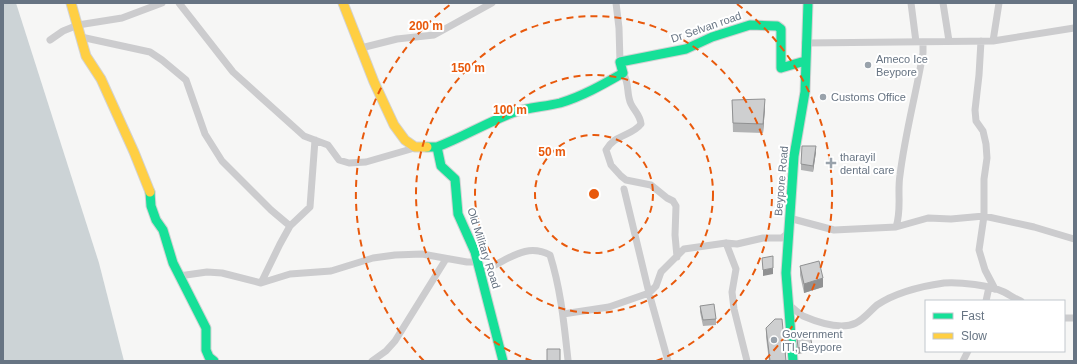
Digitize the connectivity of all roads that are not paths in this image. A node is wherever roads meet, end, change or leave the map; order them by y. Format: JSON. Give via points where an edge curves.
{"nodes":[{"id":1,"x":71,"y":3,"type":"edge"},
{"id":2,"x":162,"y":3,"type":"edge"},
{"id":3,"x":178,"y":3,"type":"edge"},
{"id":4,"x":343,"y":3,"type":"edge"},
{"id":5,"x":492,"y":3,"type":"edge"},
{"id":6,"x":616,"y":3,"type":"edge"},
{"id":7,"x":808,"y":3,"type":"edge"},
{"id":8,"x":911,"y":3,"type":"edge"},
{"id":9,"x":943,"y":3,"type":"edge"},
{"id":10,"x":999,"y":3,"type":"edge"},
{"id":11,"x":78,"y":25,"type":"junction"},
{"id":12,"x":1074,"y":28,"type":"edge"},
{"id":13,"x":81,"y":36,"type":"junction"},
{"id":14,"x":50,"y":40,"type":"dead end"},
{"id":15,"x":948,"y":41,"type":"junction"},
{"id":16,"x":981,"y":41,"type":"junction"},
{"id":17,"x":993,"y":41,"type":"junction"},
{"id":18,"x":920,"y":42,"type":"junction"},
{"id":19,"x":805,"y":43,"type":"junction"},
{"id":20,"x":361,"y":48,"type":"junction"},
{"id":21,"x":805,"y":61,"type":"junction"},
{"id":22,"x":620,"y":62,"type":"junction"},
{"id":23,"x":623,"y":73,"type":"junction"},
{"id":24,"x":316,"y":140,"type":"junction"},
{"id":25,"x":417,"y":147,"type":"junction"},
{"id":26,"x":437,"y":147,"type":"junction"},
{"id":27,"x":624,"y":189,"type":"dead end"},
{"id":28,"x":984,"y":216,"type":"junction"},
{"id":29,"x":789,"y":220,"type":"junction"},
{"id":30,"x":290,"y":226,"type":"junction"},
{"id":31,"x":896,"y":227,"type":"junction"},
{"id":32,"x":1074,"y":239,"type":"edge"},
{"id":33,"x":726,"y":242,"type":"junction"},
{"id":34,"x":677,"y":257,"type":"junction"},
{"id":35,"x":446,"y":259,"type":"junction"},
{"id":36,"x":479,"y":266,"type":"junction"},
{"id":37,"x":179,"y":276,"type":"junction"},
{"id":38,"x":261,"y":283,"type":"junction"},
{"id":39,"x":992,"y":288,"type":"junction"},
{"id":40,"x":649,"y":292,"type":"junction"},
{"id":41,"x":986,"y":300,"type":"edge"},
{"id":42,"x":1018,"y":300,"type":"edge"},
{"id":43,"x":788,"y":304,"type":"junction"},
{"id":44,"x":563,"y":314,"type":"junction"},
{"id":45,"x":968,"y":352,"type":"edge"},
{"id":46,"x":568,"y":360,"type":"edge"},
{"id":47,"x":214,"y":361,"type":"edge"},
{"id":48,"x":372,"y":361,"type":"edge"},
{"id":49,"x":503,"y":361,"type":"edge"},
{"id":50,"x":668,"y":361,"type":"edge"},
{"id":51,"x":748,"y":361,"type":"edge"},
{"id":52,"x":793,"y":361,"type":"edge"},
{"id":53,"x":963,"y":361,"type":"edge"}],
"edges":[{"from":1,"to":11,"type":"street"},
{"from":2,"to":11,"type":"street","via":[[122,18]]},
{"from":3,"to":24,"type":"street","via":[[233,72],[304,136]]},
{"from":4,"to":20,"type":"street"},
{"from":5,"to":20,"type":"street","via":[[434,35],[397,39]]},
{"from":6,"to":22,"type":"street"},
{"from":7,"to":19,"type":"street","name":"Beypore Road"},
{"from":8,"to":18,"type":"street"},
{"from":9,"to":15,"type":"street"},
{"from":10,"to":17,"type":"street"},
{"from":11,"to":13,"type":"street"},
{"from":11,"to":14,"type":"street"},
{"from":12,"to":17,"type":"street"},
{"from":13,"to":30,"type":"street","via":[[150,52],[186,80],[205,134],[222,161]]},
{"from":13,"to":37,"type":"street","via":[[86,56],[101,79],[145,180],[151,206],[163,230]]},
{"from":15,"to":16,"type":"street"},
{"from":15,"to":18,"type":"street"},
{"from":16,"to":17,"type":"street"},
{"from":16,"to":28,"type":"street","via":[[975,110],[976,121],[983,131],[986,144]]},
{"from":18,"to":19,"type":"street"},
{"from":18,"to":31,"type":"street","via":[[923,53],[899,176],[900,215]]},
{"from":19,"to":21,"type":"street","name":"Beypore Road"},
{"from":20,"to":25,"type":"street","via":[[382,103],[405,139]]},
{"from":21,"to":22,"type":"street","name":"Dr Selvan road","via":[[781,68],[781,29],[778,26],[750,25],[712,37],[686,49]]},
{"from":21,"to":29,"type":"street","name":"Beypore Road","via":[[805,92],[794,156]]},
{"from":22,"to":23,"type":"street"},
{"from":23,"to":26,"type":"street","via":[[592,91],[558,103],[514,112]]},
{"from":23,"to":34,"type":"street","via":[[627,80],[631,104],[641,118],[641,124],[638,129],[614,140],[606,150],[611,165],[626,180],[651,184],[673,201],[676,206]]},
{"from":24,"to":25,"type":"street","via":[[328,145],[339,160],[349,163],[366,162]]},
{"from":24,"to":30,"type":"street","via":[[310,207]]},
{"from":25,"to":26,"type":"street"},
{"from":26,"to":36,"type":"street","name":"Old Military Road","via":[[441,166],[455,179],[458,214]]},
{"from":27,"to":40,"type":"street"},
{"from":28,"to":31,"type":"street","via":[[928,218]]},
{"from":28,"to":32,"type":"street"},
{"from":28,"to":39,"type":"street","via":[[979,250]]},
{"from":29,"to":31,"type":"street","via":[[834,230]]},
{"from":29,"to":33,"type":"street","via":[[788,234],[782,238],[764,238],[737,244]]},
{"from":29,"to":43,"type":"street","name":"Beypore Road","via":[[786,272]]},
{"from":30,"to":38,"type":"street"},
{"from":33,"to":34,"type":"street","via":[[684,249]]},
{"from":33,"to":51,"type":"street","via":[[736,269],[732,292],[734,309]]},
{"from":34,"to":40,"type":"street","via":[[661,272],[656,286]]},
{"from":35,"to":36,"type":"street"},
{"from":35,"to":38,"type":"street","via":[[422,254],[395,255],[373,258],[331,272],[290,274]]},
{"from":35,"to":48,"type":"street","via":[[395,341]]},
{"from":36,"to":44,"type":"street","via":[[489,268],[528,250],[542,251],[550,255],[558,281]]},
{"from":36,"to":49,"type":"street","name":"Old Military Road"},
{"from":37,"to":38,"type":"street","via":[[207,272],[222,273]]},
{"from":37,"to":47,"type":"street","via":[[206,328],[206,350]]},
{"from":39,"to":41,"type":"street"},
{"from":39,"to":42,"type":"street"},
{"from":39,"to":43,"type":"street","via":[[945,283],[920,288],[878,305],[864,318],[854,324],[843,326],[826,324],[802,315]]},
{"from":40,"to":44,"type":"street","via":[[608,308]]},
{"from":40,"to":50,"type":"street"},
{"from":43,"to":52,"type":"street","name":"Beypore Road"},
{"from":44,"to":46,"type":"street"},
{"from":45,"to":53,"type":"street"}]}
